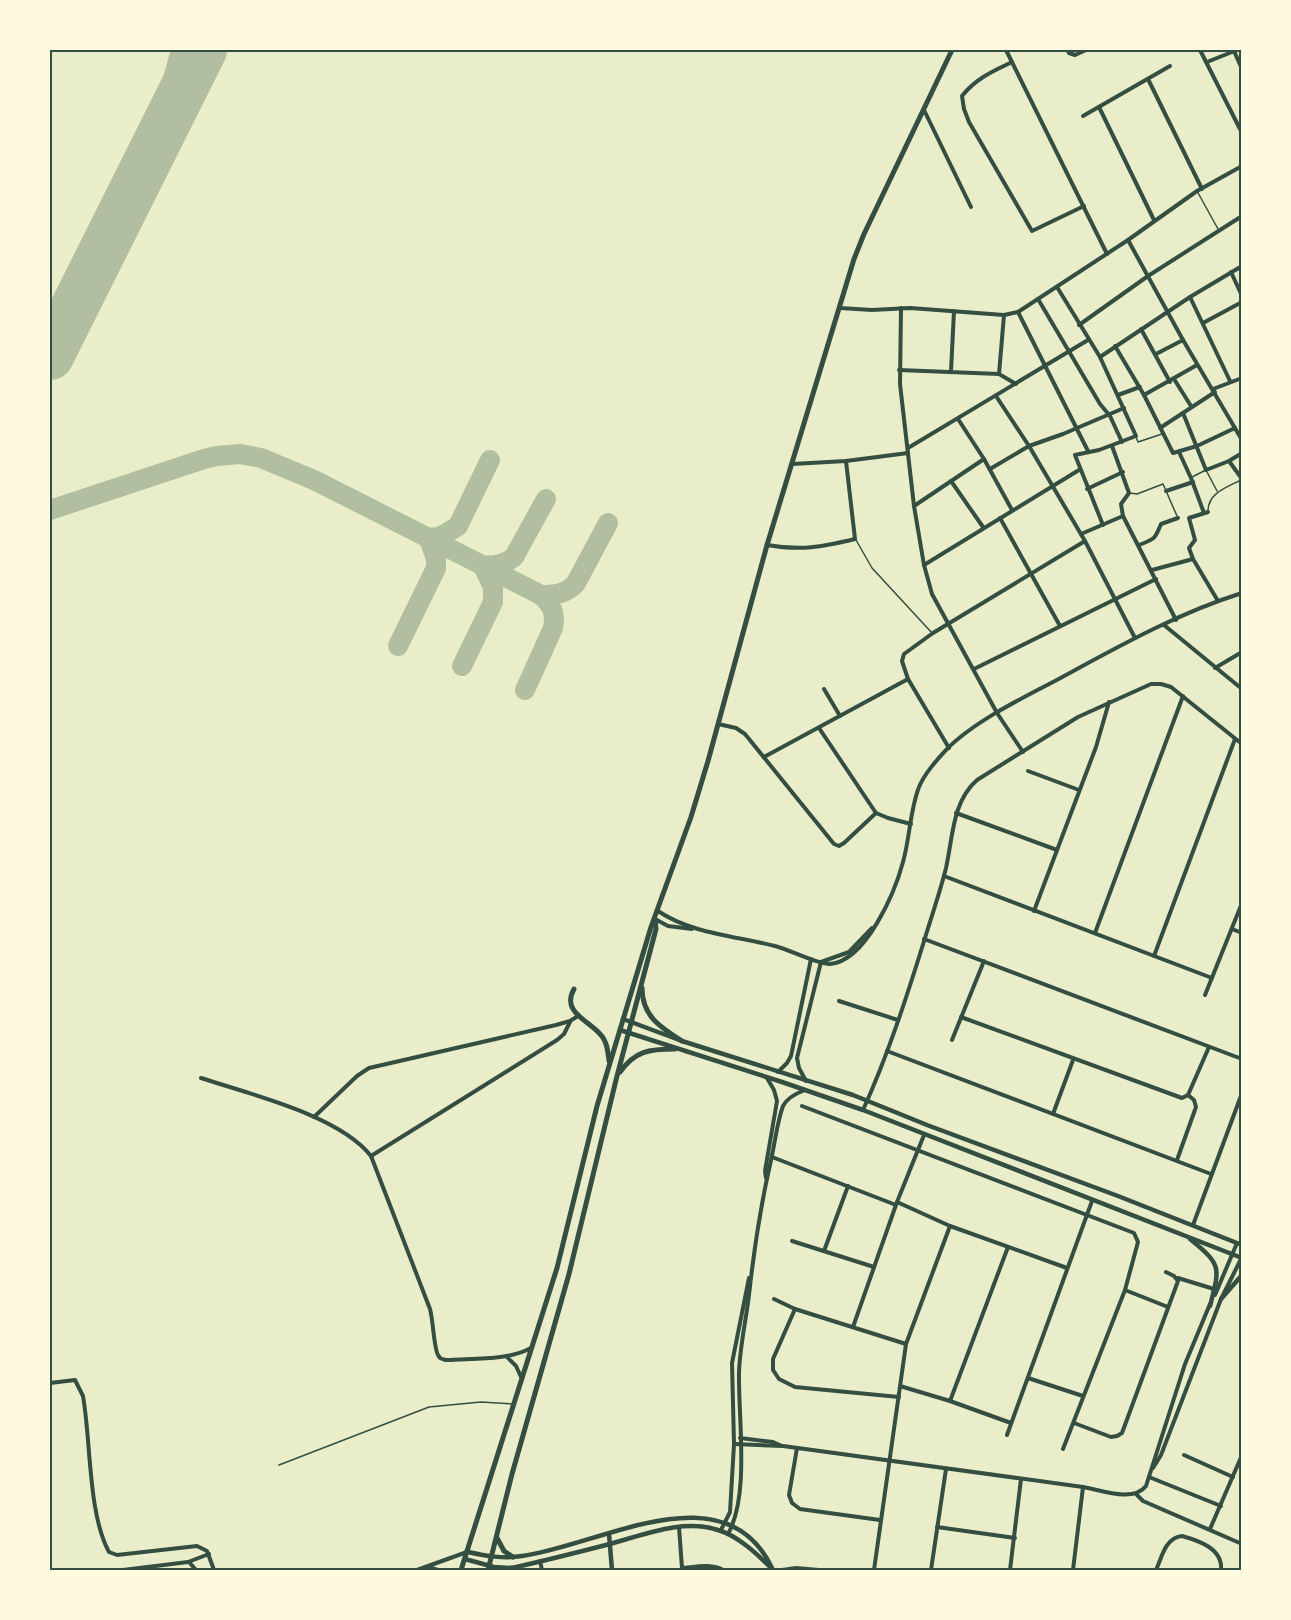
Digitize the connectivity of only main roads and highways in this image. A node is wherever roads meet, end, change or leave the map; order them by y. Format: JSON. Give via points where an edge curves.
{"nodes":[{"id":1,"x":952,"y":50,"type":"edge"},
{"id":2,"x":655,"y":919,"type":"junction"},
{"id":3,"x":642,"y":981,"type":"junction"},
{"id":4,"x":574,"y":989,"type":"dead end"},
{"id":5,"x":682,"y":1041,"type":"road end"},
{"id":6,"x":675,"y":1049,"type":"road end"},
{"id":7,"x":609,"y":1066,"type":"junction"},
{"id":8,"x":617,"y":1076,"type":"junction"},
{"id":9,"x":496,"y":1536,"type":"junction"},
{"id":10,"x":513,"y":1557,"type":"road end"},
{"id":11,"x":488,"y":1568,"type":"edge"},
{"id":12,"x":512,"y":1568,"type":"road end"},
{"id":13,"x":461,"y":1570,"type":"edge"},
{"id":14,"x":504,"y":1570,"type":"edge"}],
"edges":[{"from":1,"to":2,"type":"main road","via":[[864,234],[767,545],[691,817]]},
{"from":2,"to":3,"type":"main road","via":[[656,929]]},
{"from":2,"to":7,"type":"main road"},
{"from":3,"to":5,"type":"main road","via":[[642,998],[648,1014],[659,1027]]},
{"from":3,"to":8,"type":"main road"},
{"from":4,"to":7,"type":"main road","via":[[570,1001],[573,1010],[603,1037]]},
{"from":6,"to":8,"type":"main road","via":[[640,1054]]},
{"from":7,"to":13,"type":"main road","via":[[557,1268]]},
{"from":8,"to":9,"type":"main road","via":[[570,1274]]},
{"from":9,"to":10,"type":"main road","via":[[500,1547]]},
{"from":9,"to":11,"type":"main road"},
{"from":12,"to":14,"type":"main road"}]}
